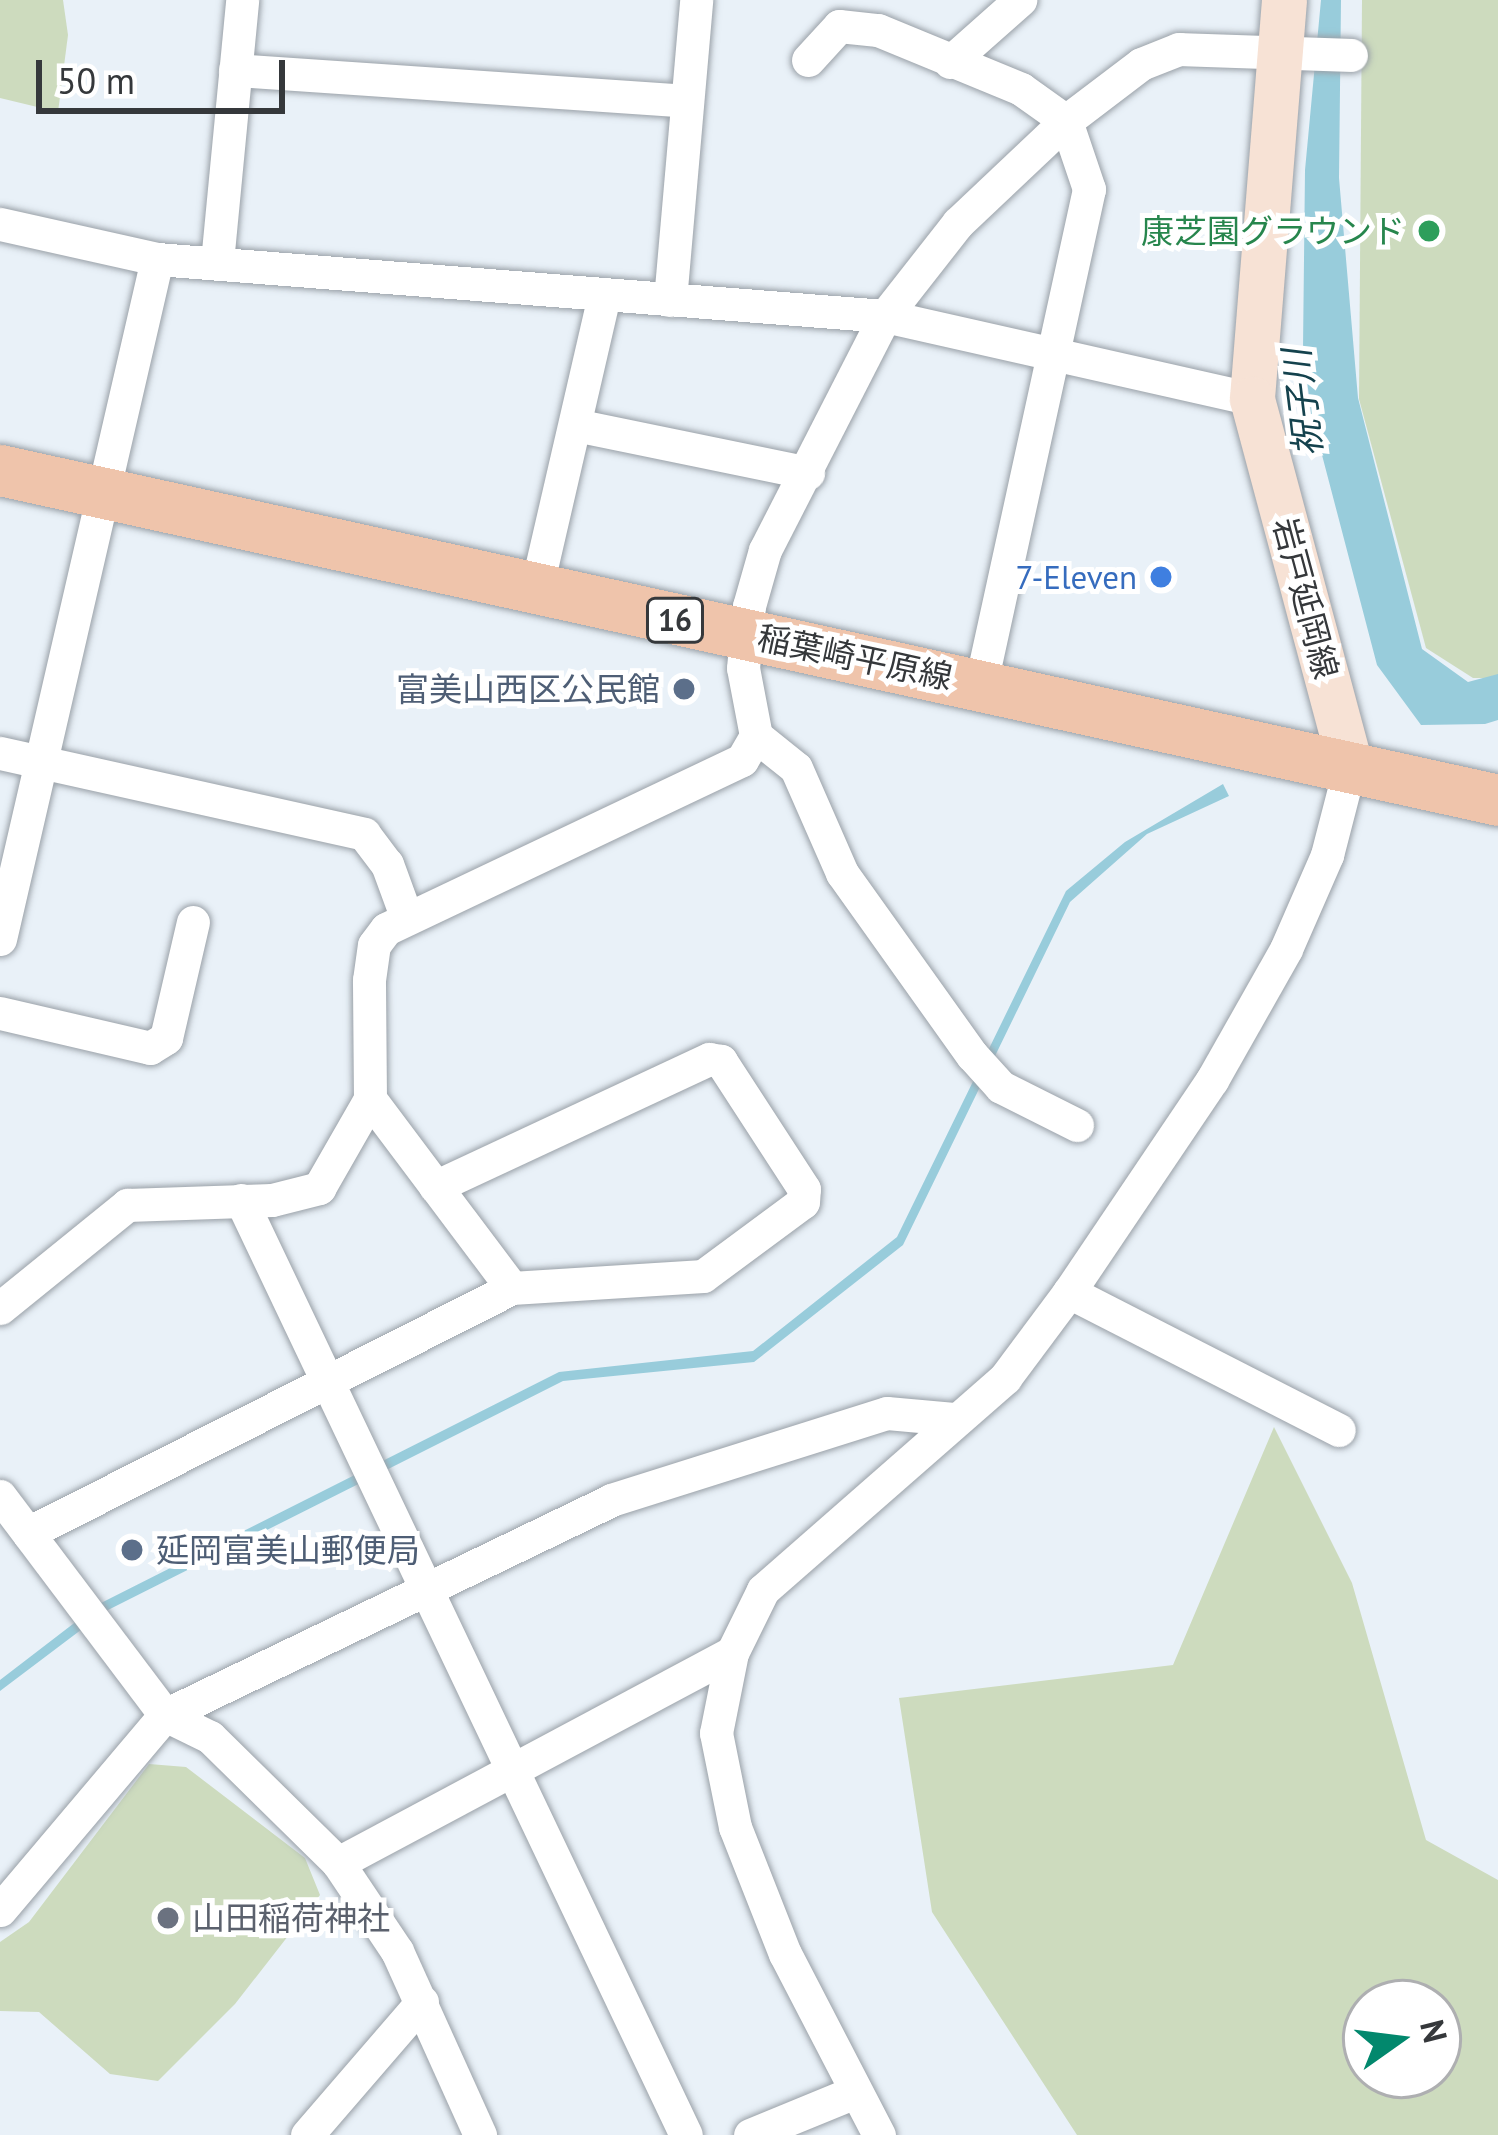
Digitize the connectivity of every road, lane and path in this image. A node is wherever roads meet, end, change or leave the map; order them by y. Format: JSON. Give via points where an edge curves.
{"nodes":[{"id":1,"x":242,"y":0,"type":"edge"},
{"id":2,"x":697,"y":0,"type":"edge"},
{"id":3,"x":1020,"y":0,"type":"edge"},
{"id":4,"x":1284,"y":0,"type":"edge"},
{"id":5,"x":1282,"y":49,"type":"junction"},
{"id":6,"x":1351,"y":56,"type":"dead end"},
{"id":7,"x":808,"y":60,"type":"dead end"},
{"id":8,"x":950,"y":62,"type":"junction"},
{"id":9,"x":236,"y":70,"type":"junction"},
{"id":10,"x":686,"y":101,"type":"junction"},
{"id":11,"x":1066,"y":121,"type":"junction"},
{"id":12,"x":0,"y":224,"type":"edge"},
{"id":13,"x":157,"y":259,"type":"junction"},
{"id":14,"x":217,"y":262,"type":"junction"},
{"id":15,"x":604,"y":295,"type":"junction"},
{"id":16,"x":670,"y":300,"type":"junction"},
{"id":17,"x":885,"y":316,"type":"junction"},
{"id":18,"x":1053,"y":354,"type":"junction"},
{"id":19,"x":1252,"y":399,"type":"junction"},
{"id":20,"x":575,"y":424,"type":"junction"},
{"id":21,"x":0,"y":470,"type":"edge"},
{"id":22,"x":808,"y":473,"type":"junction"},
{"id":23,"x":100,"y":493,"type":"junction"},
{"id":24,"x":536,"y":590,"type":"junction"},
{"id":25,"x":747,"y":635,"type":"junction"},
{"id":26,"x":981,"y":683,"type":"junction"},
{"id":27,"x":756,"y":736,"type":"junction"},
{"id":28,"x":0,"y":753,"type":"edge"},
{"id":29,"x":40,"y":763,"type":"junction"},
{"id":30,"x":1350,"y":766,"type":"junction"},
{"id":31,"x":1498,"y":800,"type":"edge"},
{"id":32,"x":406,"y":916,"type":"junction"},
{"id":33,"x":193,"y":922,"type":"dead end"},
{"id":34,"x":0,"y":939,"type":"edge"},
{"id":35,"x":0,"y":1012,"type":"edge"},
{"id":36,"x":370,"y":1099,"type":"junction"},
{"id":37,"x":1077,"y":1125,"type":"dead end"},
{"id":38,"x":435,"y":1187,"type":"junction"},
{"id":39,"x":241,"y":1200,"type":"junction"},
{"id":40,"x":512,"y":1288,"type":"junction"},
{"id":41,"x":1069,"y":1292,"type":"junction"},
{"id":42,"x":0,"y":1308,"type":"edge"},
{"id":43,"x":328,"y":1378,"type":"junction"},
{"id":44,"x":954,"y":1418,"type":"junction"},
{"id":45,"x":1339,"y":1430,"type":"dead end"},
{"id":46,"x":0,"y":1496,"type":"edge"},
{"id":47,"x":28,"y":1533,"type":"junction"},
{"id":48,"x":428,"y":1591,"type":"junction"},
{"id":49,"x":732,"y":1653,"type":"junction"},
{"id":50,"x":165,"y":1715,"type":"junction"},
{"id":51,"x":514,"y":1768,"type":"junction"},
{"id":52,"x":338,"y":1863,"type":"junction"},
{"id":53,"x":0,"y":1910,"type":"edge"},
{"id":54,"x":422,"y":2002,"type":"junction"},
{"id":55,"x":855,"y":2092,"type":"junction"},
{"id":56,"x":307,"y":2135,"type":"edge"},
{"id":57,"x":480,"y":2135,"type":"edge"},
{"id":58,"x":686,"y":2135,"type":"edge"},
{"id":59,"x":750,"y":2135,"type":"edge"},
{"id":60,"x":879,"y":2135,"type":"edge"}],
"edges":[{"from":1,"to":9,"type":"street"},
{"from":2,"to":10,"type":"street"},
{"from":3,"to":8,"type":"street"},
{"from":4,"to":5,"type":"main road","name":"岩戸延岡線"},
{"from":5,"to":6,"type":"street"},
{"from":5,"to":11,"type":"street","via":[[1179,49],[1142,64]]},
{"from":5,"to":19,"type":"main road","name":"岩戸延岡線"},
{"from":7,"to":8,"type":"street","via":[[839,26],[878,30]]},
{"from":8,"to":11,"type":"street","via":[[1021,89]]},
{"from":9,"to":10,"type":"street"},
{"from":9,"to":14,"type":"street"},
{"from":10,"to":16,"type":"street"},
{"from":11,"to":17,"type":"street","via":[[958,224]]},
{"from":11,"to":18,"type":"street","via":[[1089,189]]},
{"from":12,"to":13,"type":"street"},
{"from":13,"to":14,"type":"street"},
{"from":13,"to":23,"type":"street"},
{"from":14,"to":15,"type":"street"},
{"from":15,"to":16,"type":"street"},
{"from":15,"to":20,"type":"street"},
{"from":16,"to":17,"type":"street"},
{"from":17,"to":18,"type":"street"},
{"from":17,"to":22,"type":"street"},
{"from":18,"to":19,"type":"street"},
{"from":18,"to":26,"type":"street"},
{"from":19,"to":30,"type":"main road","name":"岩戸延岡線"},
{"from":20,"to":22,"type":"street"},
{"from":20,"to":24,"type":"street"},
{"from":21,"to":23,"type":"main road","name":"稲葉崎平原線","number":"16"},
{"from":22,"to":25,"type":"street","via":[[765,550]]},
{"from":23,"to":24,"type":"main road","name":"稲葉崎平原線","number":"16"},
{"from":23,"to":29,"type":"street"},
{"from":24,"to":25,"type":"main road","name":"稲葉崎平原線","number":"16"},
{"from":25,"to":26,"type":"main road","name":"稲葉崎平原線","number":"16"},
{"from":25,"to":27,"type":"street","via":[[743,668]]},
{"from":26,"to":30,"type":"main road","name":"稲葉崎平原線","number":"16"},
{"from":27,"to":32,"type":"street","via":[[728,770]]},
{"from":27,"to":37,"type":"street","via":[[796,768],[842,873],[981,1065]]},
{"from":28,"to":29,"type":"street"},
{"from":29,"to":32,"type":"street","via":[[364,834],[387,864]]},
{"from":29,"to":34,"type":"street"},
{"from":30,"to":31,"type":"main road","name":"稲葉崎平原線","number":"16"},
{"from":30,"to":41,"type":"street","via":[[1328,855],[1286,949],[1212,1080]]},
{"from":32,"to":36,"type":"street","via":[[374,945]]},
{"from":33,"to":35,"type":"street","via":[[166,1038],[151,1048]]},
{"from":36,"to":38,"type":"street"},
{"from":36,"to":39,"type":"street","via":[[319,1188]]},
{"from":38,"to":40,"type":"street"},
{"from":38,"to":40,"type":"street","via":[[709,1059],[721,1061],[805,1190],[803,1202],[703,1276]]},
{"from":39,"to":42,"type":"street","via":[[127,1205]]},
{"from":39,"to":43,"type":"street"},
{"from":40,"to":43,"type":"street"},
{"from":41,"to":44,"type":"street","via":[[1005,1378]]},
{"from":41,"to":45,"type":"street"},
{"from":43,"to":47,"type":"street"},
{"from":43,"to":48,"type":"street"},
{"from":44,"to":48,"type":"street","via":[[887,1413],[688,1472],[611,1500]]},
{"from":44,"to":49,"type":"street","via":[[763,1590]]},
{"from":46,"to":47,"type":"street"},
{"from":47,"to":50,"type":"street"},
{"from":48,"to":50,"type":"street"},
{"from":48,"to":51,"type":"street"},
{"from":49,"to":51,"type":"street"},
{"from":49,"to":55,"type":"street","via":[[716,1733],[735,1827],[785,1954]]},
{"from":50,"to":52,"type":"street","via":[[210,1737]]},
{"from":50,"to":53,"type":"street"},
{"from":51,"to":52,"type":"street"},
{"from":51,"to":58,"type":"street"},
{"from":52,"to":54,"type":"street"},
{"from":54,"to":56,"type":"street"},
{"from":54,"to":57,"type":"street"},
{"from":55,"to":59,"type":"street"},
{"from":55,"to":60,"type":"street"}]}
